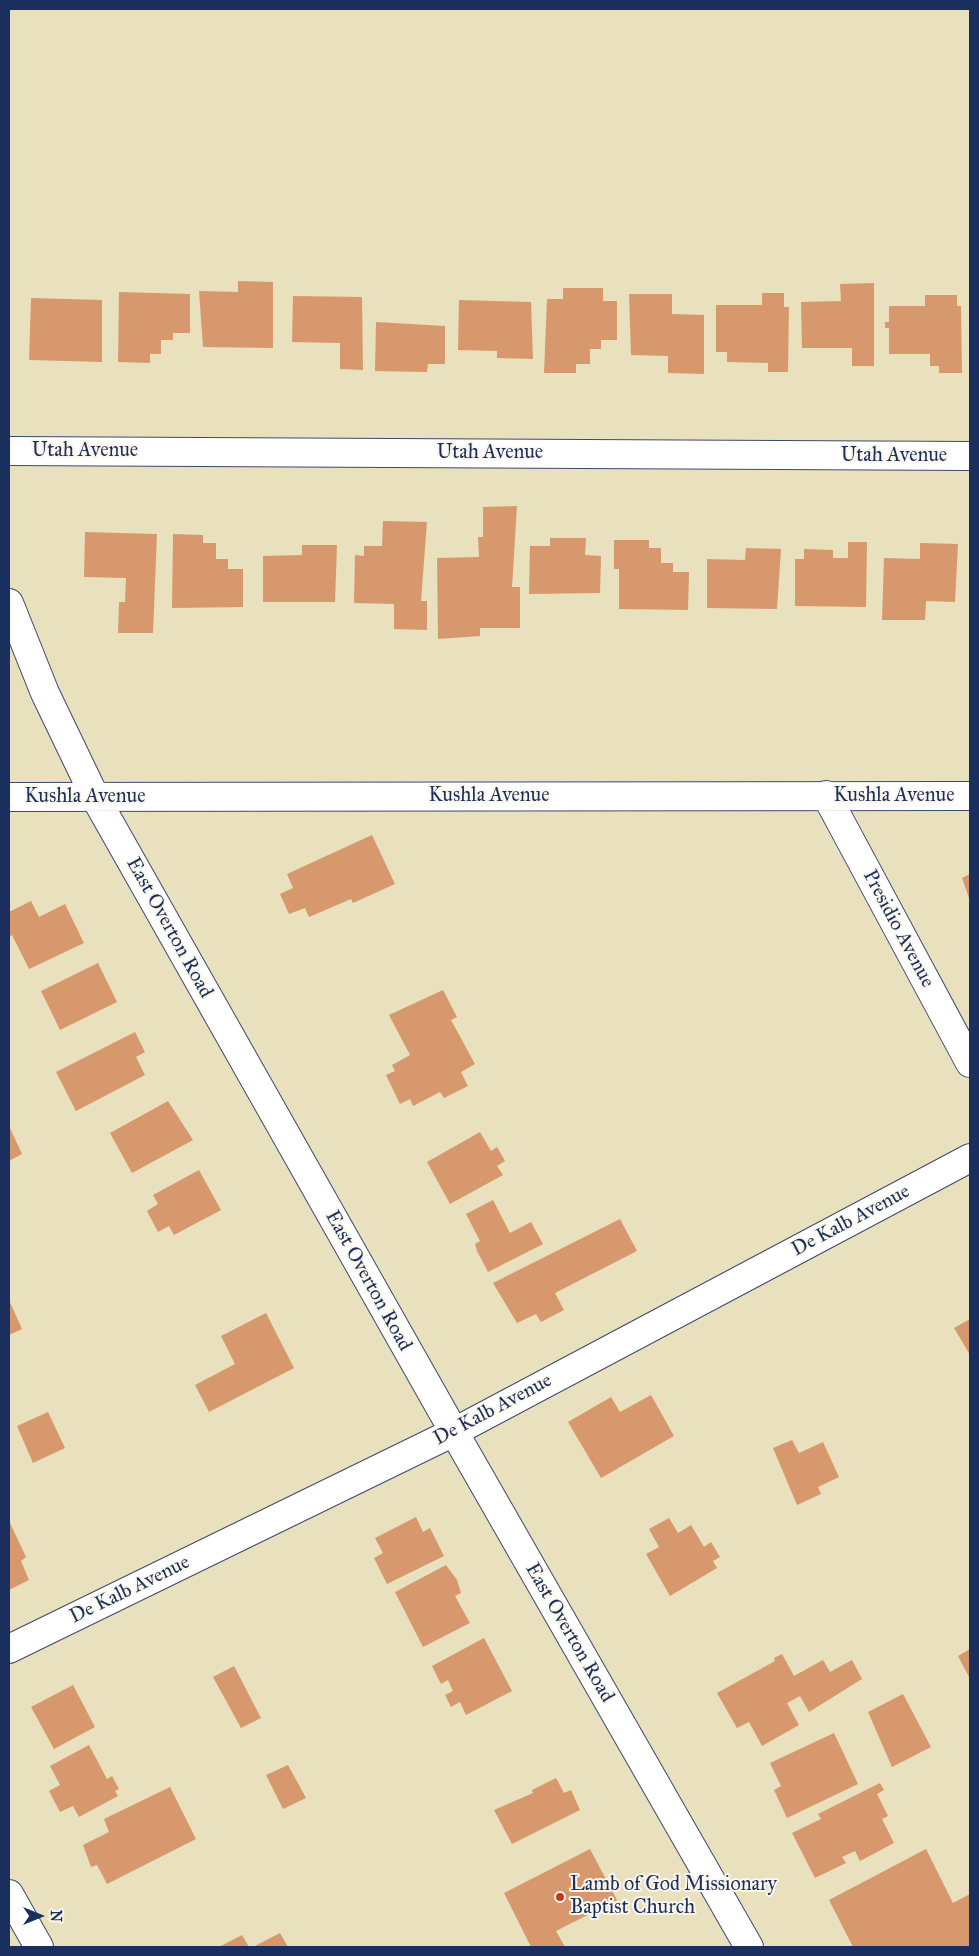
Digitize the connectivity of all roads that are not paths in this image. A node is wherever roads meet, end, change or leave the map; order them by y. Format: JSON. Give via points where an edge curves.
{"nodes":[{"id":1,"x":9,"y":450,"type":"edge"},
{"id":2,"x":970,"y":456,"type":"edge"},
{"id":3,"x":9,"y":603,"type":"edge"},
{"id":4,"x":826,"y":796,"type":"junction"},
{"id":5,"x":970,"y":796,"type":"edge"},
{"id":6,"x":9,"y":797,"type":"edge"},
{"id":7,"x":95,"y":797,"type":"junction"},
{"id":8,"x":970,"y":1063,"type":"edge"},
{"id":9,"x":970,"y":1158,"type":"edge"},
{"id":10,"x":454,"y":1432,"type":"junction"},
{"id":11,"x":9,"y":1649,"type":"edge"},
{"id":12,"x":9,"y":1894,"type":"edge"},
{"id":13,"x":39,"y":1947,"type":"edge"},
{"id":14,"x":749,"y":1947,"type":"edge"}],
"edges":[{"from":1,"to":2,"type":"street","name":"Utah Avenue"},
{"from":3,"to":7,"type":"street","name":"East Overton Road","via":[[45,693]]},
{"from":4,"to":5,"type":"street","name":"Kushla Avenue"},
{"from":4,"to":7,"type":"street","name":"Kushla Avenue"},
{"from":4,"to":8,"type":"street","name":"Presidio Avenue"},
{"from":6,"to":7,"type":"street","name":"Kushla Avenue"},
{"from":7,"to":10,"type":"street","name":"East Overton Road"},
{"from":9,"to":10,"type":"street","name":"De Kalb Avenue"},
{"from":10,"to":11,"type":"street","name":"De Kalb Avenue"},
{"from":10,"to":14,"type":"street","name":"East Overton Road"},
{"from":12,"to":13,"type":"street"}]}
